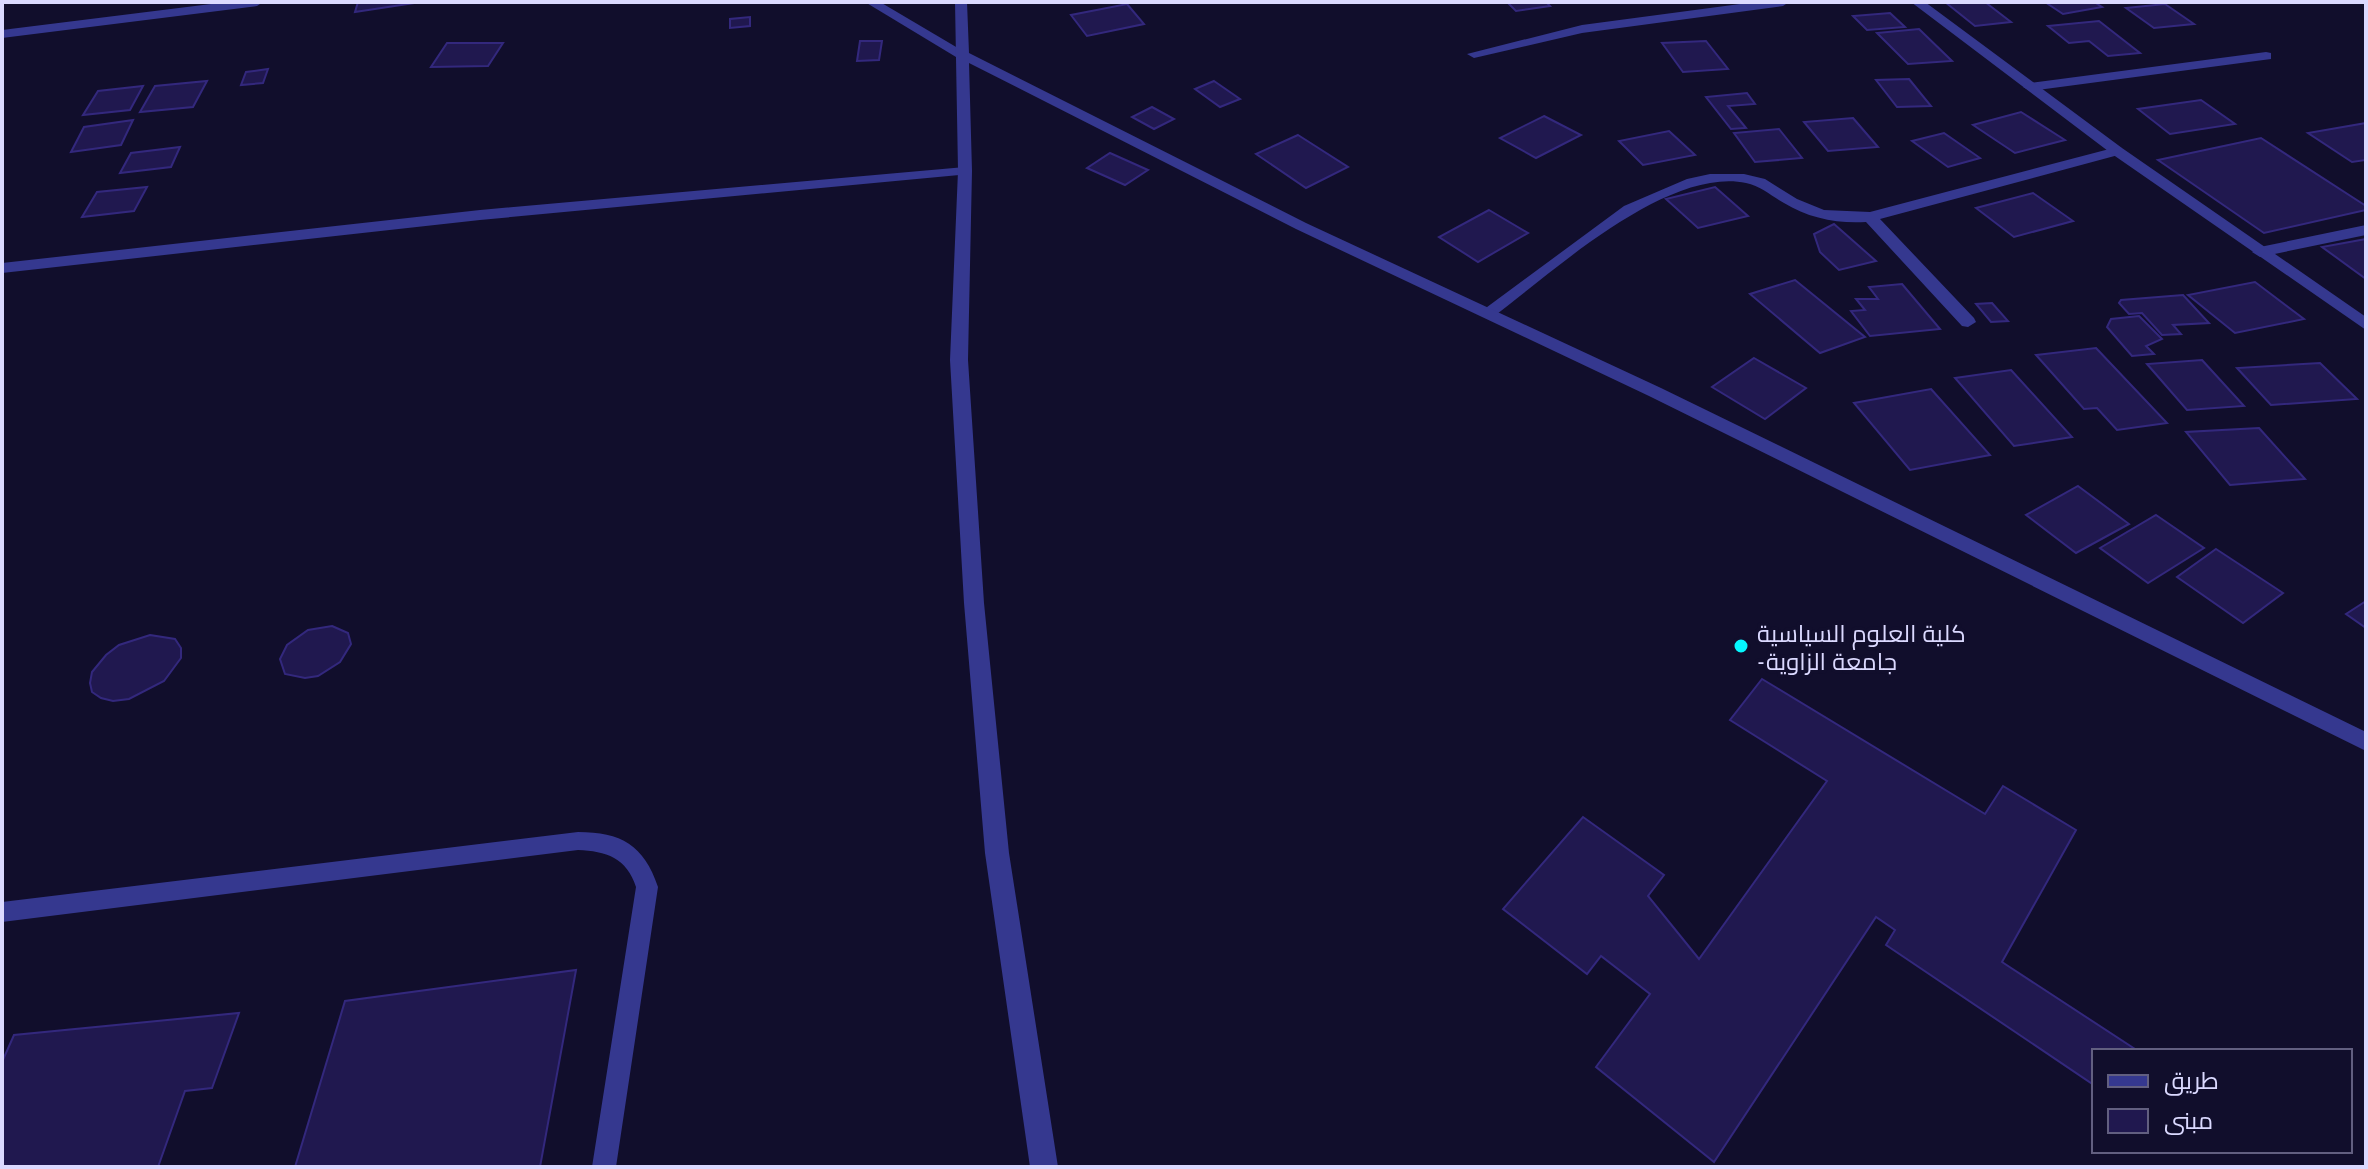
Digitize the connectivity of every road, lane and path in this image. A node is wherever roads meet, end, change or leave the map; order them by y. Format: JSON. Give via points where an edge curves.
{"nodes":[{"id":1,"x":257,"y":2,"type":"edge"},
{"id":2,"x":871,"y":2,"type":"edge"},
{"id":3,"x":961,"y":2,"type":"edge"},
{"id":4,"x":1783,"y":2,"type":"edge"},
{"id":5,"x":1917,"y":2,"type":"edge"},
{"id":6,"x":2,"y":34,"type":"edge"},
{"id":7,"x":961,"y":54,"type":"junction"},
{"id":8,"x":1474,"y":54,"type":"dead end"},
{"id":9,"x":2266,"y":56,"type":"dead end"},
{"id":10,"x":2030,"y":87,"type":"junction"},
{"id":11,"x":2117,"y":151,"type":"junction"},
{"id":12,"x":965,"y":171,"type":"junction"},
{"id":13,"x":1870,"y":217,"type":"junction"},
{"id":14,"x":2366,"y":230,"type":"edge"},
{"id":15,"x":2260,"y":252,"type":"junction"},
{"id":16,"x":2,"y":268,"type":"edge"},
{"id":17,"x":1487,"y":313,"type":"junction"},
{"id":18,"x":1968,"y":322,"type":"dead end"},
{"id":19,"x":2366,"y":325,"type":"edge"},
{"id":20,"x":2366,"y":742,"type":"edge"},
{"id":21,"x":2,"y":912,"type":"edge"},
{"id":22,"x":604,"y":1167,"type":"edge"},
{"id":23,"x":1044,"y":1167,"type":"edge"}],
"edges":[{"from":1,"to":6,"type":"street"},
{"from":2,"to":7,"type":"street"},
{"from":3,"to":7,"type":"street"},
{"from":4,"to":8,"type":"street","via":[[1582,29]]},
{"from":5,"to":10,"type":"street"},
{"from":7,"to":12,"type":"street"},
{"from":7,"to":17,"type":"street","via":[[1102,128]]},
{"from":9,"to":10,"type":"street"},
{"from":10,"to":11,"type":"street"},
{"from":11,"to":13,"type":"street"},
{"from":11,"to":15,"type":"street"},
{"from":12,"to":16,"type":"street","via":[[495,213]]},
{"from":12,"to":23,"type":"street","via":[[959,360],[974,603],[997,853]]},
{"from":13,"to":17,"type":"street","via":[[1817,214],[1763,183],[1735,176],[1683,186],[1629,209]]},
{"from":13,"to":18,"type":"street"},
{"from":14,"to":15,"type":"street"},
{"from":15,"to":19,"type":"street"},
{"from":17,"to":20,"type":"street"},
{"from":21,"to":22,"type":"lane","via":[[578,841],[612,843],[637,860],[647,896]]}]}
